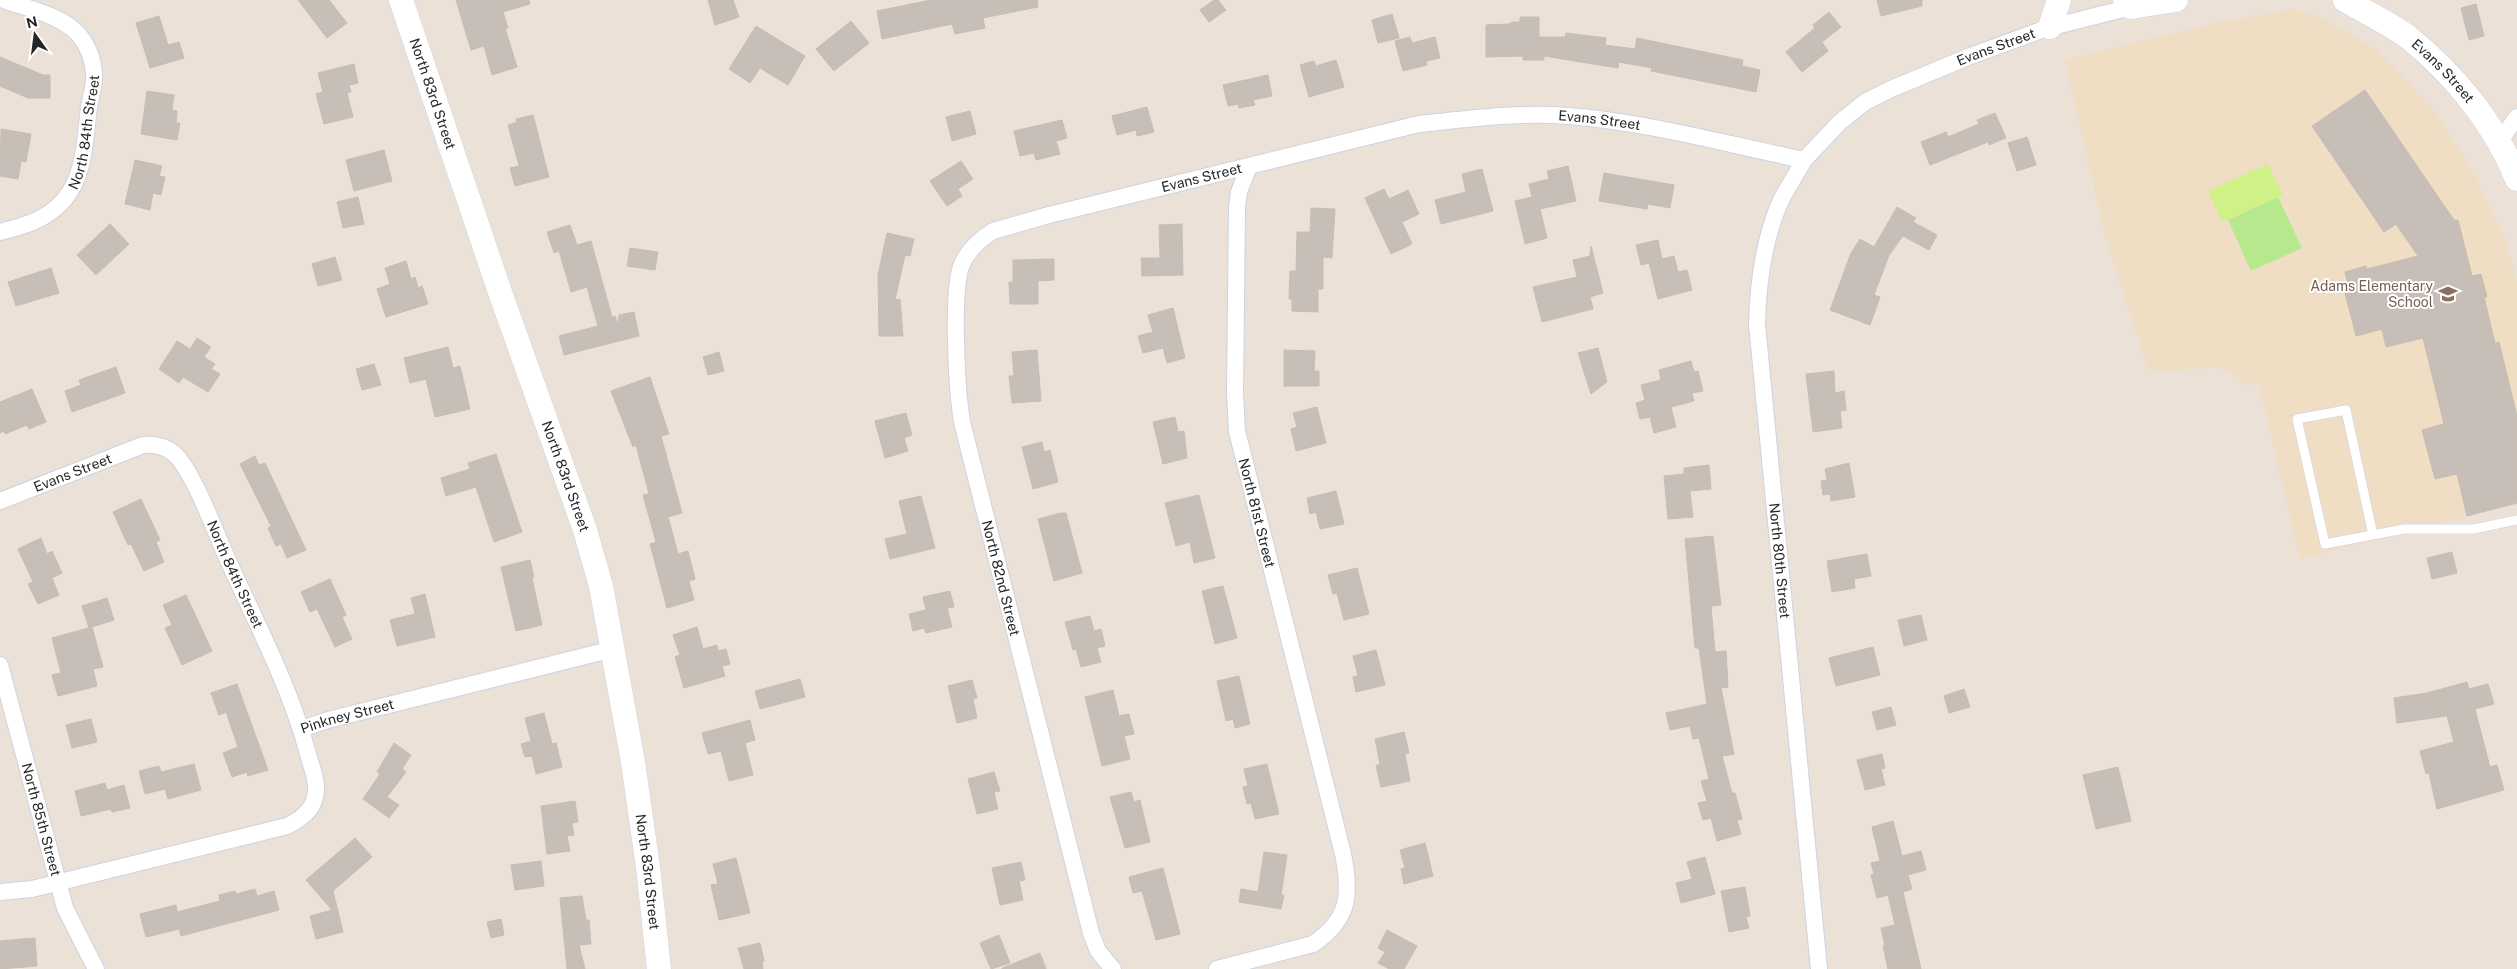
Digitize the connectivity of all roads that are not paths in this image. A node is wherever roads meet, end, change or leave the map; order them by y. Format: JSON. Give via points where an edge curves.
{"nodes":[{"id":1,"x":4,"y":0,"type":"edge"},
{"id":2,"x":401,"y":0,"type":"edge"},
{"id":3,"x":2059,"y":0,"type":"edge"},
{"id":4,"x":2176,"y":0,"type":"edge"},
{"id":5,"x":2345,"y":0,"type":"edge"},
{"id":6,"x":2128,"y":3,"type":"edge"},
{"id":7,"x":2050,"y":27,"type":"junction"},
{"id":8,"x":2517,"y":117,"type":"edge"},
{"id":9,"x":2499,"y":142,"type":"junction"},
{"id":10,"x":1804,"y":160,"type":"junction"},
{"id":11,"x":1249,"y":166,"type":"junction"},
{"id":12,"x":2517,"y":179,"type":"edge"},
{"id":13,"x":0,"y":232,"type":"edge"},
{"id":14,"x":992,"y":232,"type":"joint"},
{"id":15,"x":143,"y":445,"type":"joint"},
{"id":16,"x":0,"y":501,"type":"edge"},
{"id":17,"x":2517,"y":520,"type":"edge"},
{"id":18,"x":2373,"y":535,"type":"junction"},
{"id":19,"x":613,"y":649,"type":"junction"},
{"id":20,"x":0,"y":665,"type":"edge"},
{"id":21,"x":302,"y":729,"type":"junction"},
{"id":22,"x":58,"y":883,"type":"junction"},
{"id":23,"x":0,"y":892,"type":"edge"},
{"id":24,"x":96,"y":969,"type":"edge"},
{"id":25,"x":659,"y":969,"type":"edge"},
{"id":26,"x":1113,"y":969,"type":"edge"},
{"id":27,"x":1217,"y":969,"type":"edge"},
{"id":28,"x":1819,"y":969,"type":"edge"}],
"edges":[{"from":1,"to":13,"type":"street","name":"North 84th Street","via":[[60,21],[77,34],[92,59],[94,75],[81,165],[72,190],[50,214]]},
{"from":2,"to":19,"type":"street","name":"North 83rd Street","via":[[585,530],[601,586]]},
{"from":3,"to":7,"type":"street"},
{"from":4,"to":6,"type":"street","name":"Evans Street"},
{"from":5,"to":9,"type":"street","name":"Evans Street","via":[[2407,36],[2434,61],[2486,120]]},
{"from":6,"to":7,"type":"street","name":"Evans Street"},
{"from":7,"to":10,"type":"street","name":"Evans Street","via":[[1960,60],[1865,102],[1829,132]]},
{"from":8,"to":9,"type":"street"},
{"from":9,"to":12,"type":"street","name":"Evans Street"},
{"from":10,"to":11,"type":"street","name":"Evans Street","via":[[1625,123],[1567,116],[1519,115],[1419,124]]},
{"from":10,"to":28,"type":"street","name":"North 80th Street","via":[[1781,201],[1770,234],[1760,278],[1757,324]]},
{"from":11,"to":14,"type":"street","name":"Evans Street"},
{"from":11,"to":27,"type":"street","name":"North 81st Street","via":[[1237,207],[1235,394],[1238,431],[1343,854],[1348,893],[1339,920],[1313,944]]},
{"from":14,"to":26,"type":"street","name":"North 82nd Street","via":[[970,250],[959,273],[959,401],[965,436],[1091,933],[1098,952]]},
{"from":15,"to":16,"type":"street","name":"Evans Street"},
{"from":15,"to":21,"type":"street","name":"North 84th Street","via":[[160,446],[180,459]]},
{"from":17,"to":18,"type":"lane","via":[[2474,529],[2404,528]]},
{"from":18,"to":18,"type":"lane","via":[[2325,544],[2297,419],[2346,410]]},
{"from":19,"to":21,"type":"street","name":"Pinkney Street"},
{"from":19,"to":25,"type":"street","name":"North 83rd Street","via":[[635,771]]},
{"from":20,"to":22,"type":"street","name":"North 85th Street"},
{"from":21,"to":22,"type":"street","name":"Pinkney Street","via":[[316,792],[308,813],[298,821]]},
{"from":22,"to":23,"type":"street","name":"Pinkney Street"},
{"from":22,"to":24,"type":"street","name":"North 85th Street","via":[[65,908]]}]}
